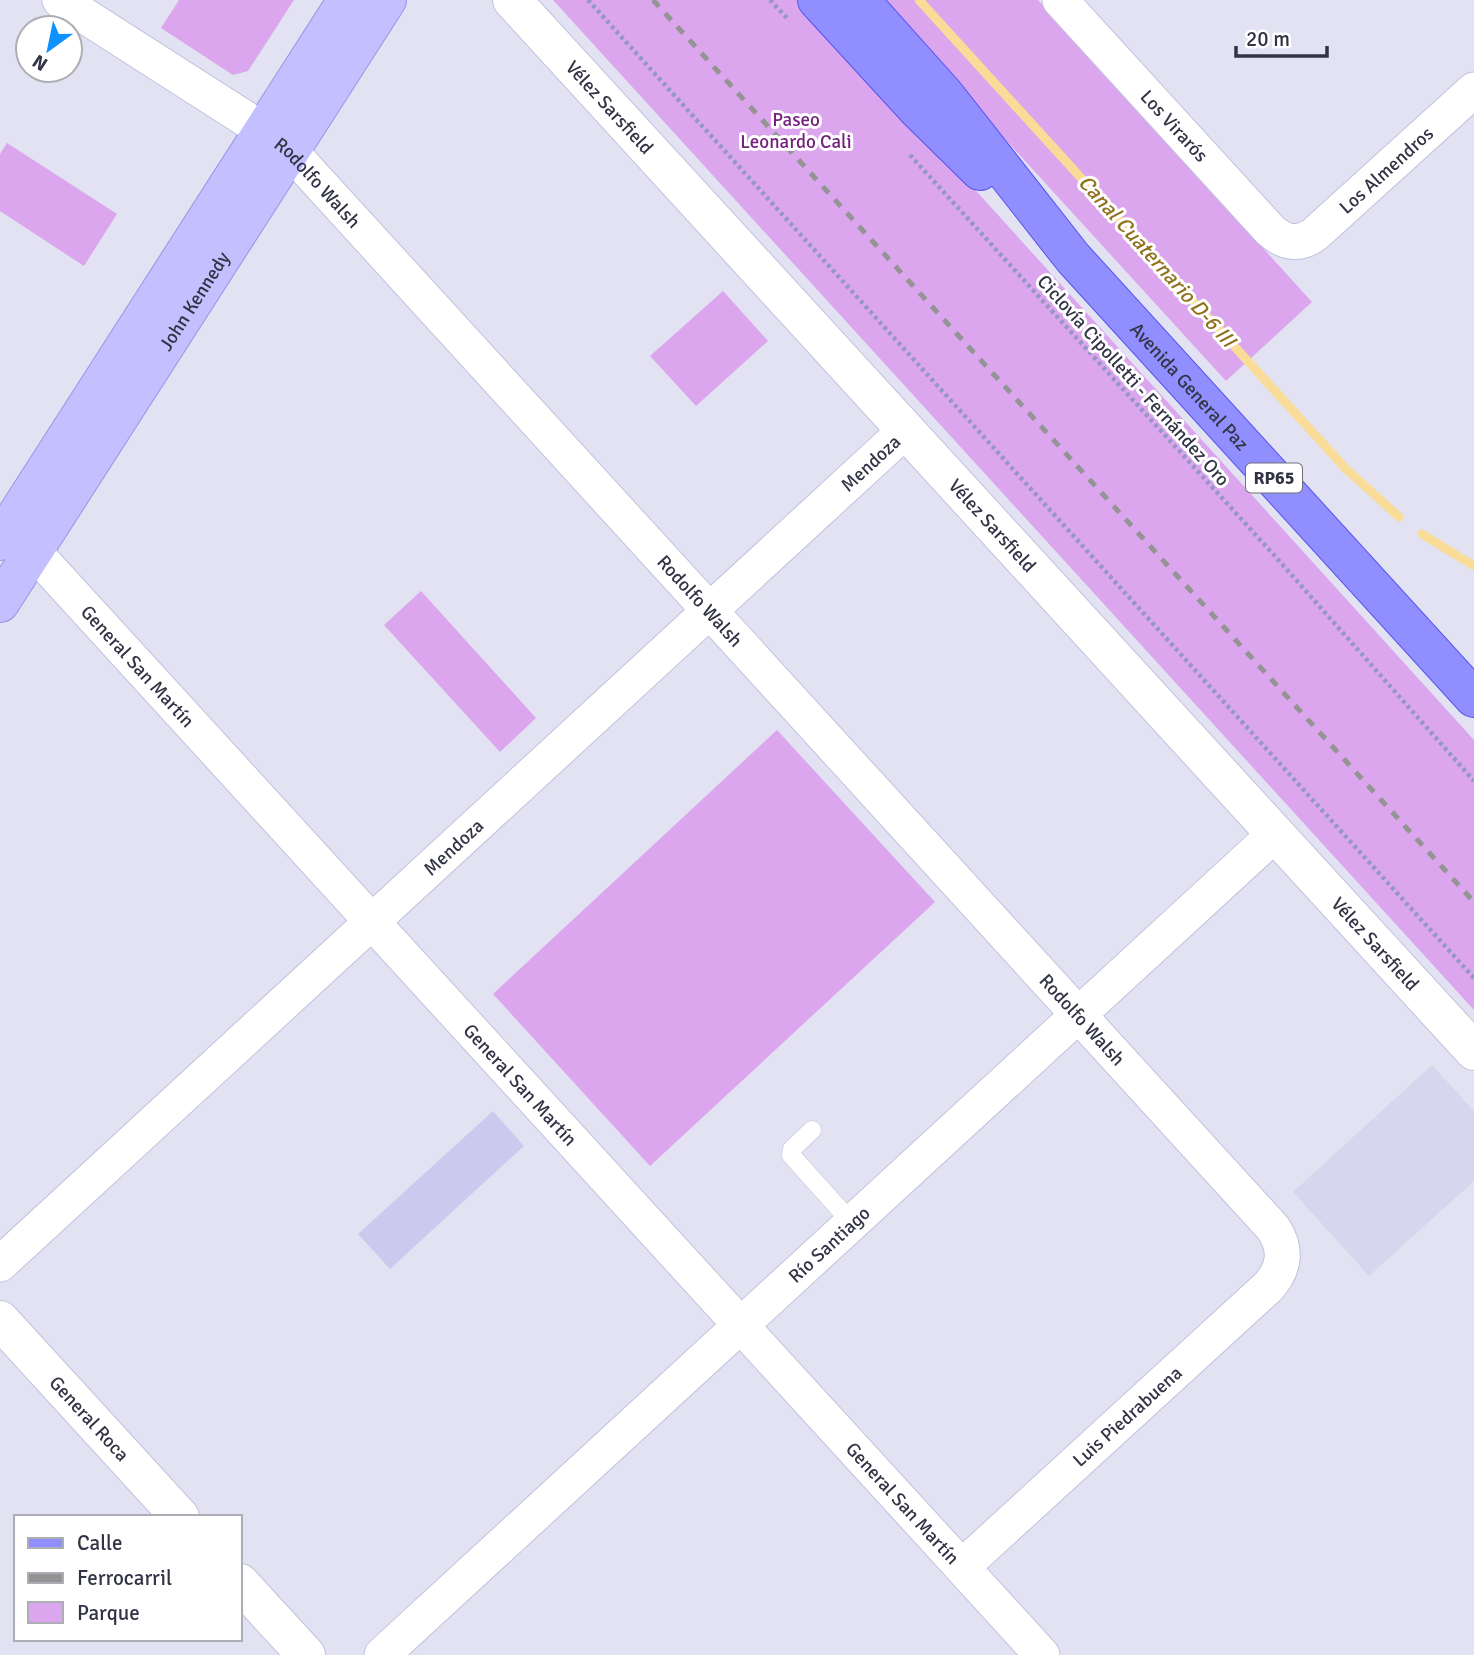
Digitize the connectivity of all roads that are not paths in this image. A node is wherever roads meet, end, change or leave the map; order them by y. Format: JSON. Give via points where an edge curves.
{"nodes":[{"id":1,"x":60,"y":0,"type":"edge"},
{"id":2,"x":347,"y":0,"type":"edge"},
{"id":3,"x":387,"y":0,"type":"edge"},
{"id":4,"x":512,"y":0,"type":"edge"},
{"id":5,"x":860,"y":0,"type":"edge"},
{"id":6,"x":1060,"y":0,"type":"edge"},
{"id":7,"x":803,"y":10,"type":"edge"},
{"id":8,"x":1474,"y":90,"type":"edge"},
{"id":9,"x":277,"y":141,"type":"junction"},
{"id":10,"x":1293,"y":242,"type":"joint"},
{"id":11,"x":1073,"y":258,"type":"junction"},
{"id":12,"x":906,"y":430,"type":"junction"},
{"id":13,"x":11,"y":533,"type":"edge"},
{"id":14,"x":0,"y":604,"type":"edge"},
{"id":15,"x":710,"y":611,"type":"junction"},
{"id":16,"x":1474,"y":698,"type":"edge"},
{"id":17,"x":1275,"y":834,"type":"junction"},
{"id":18,"x":372,"y":921,"type":"junction"},
{"id":19,"x":1079,"y":1014,"type":"junction"},
{"id":20,"x":1474,"y":1051,"type":"edge"},
{"id":21,"x":812,"y":1130,"type":"dead end"},
{"id":22,"x":852,"y":1223,"type":"junction"},
{"id":23,"x":1283,"y":1258,"type":"joint"},
{"id":24,"x":0,"y":1264,"type":"edge"},
{"id":25,"x":0,"y":1320,"type":"edge"},
{"id":26,"x":740,"y":1325,"type":"junction"},
{"id":27,"x":178,"y":1515,"type":"edge"},
{"id":28,"x":962,"y":1567,"type":"junction"},
{"id":29,"x":242,"y":1585,"type":"edge"},
{"id":30,"x":306,"y":1655,"type":"edge"},
{"id":31,"x":382,"y":1655,"type":"edge"},
{"id":32,"x":1042,"y":1655,"type":"edge"}],
"edges":[{"from":1,"to":9,"type":"street","name":"Rodolfo Walsh"},
{"from":2,"to":9,"type":"main road","name":"John Kennedy"},
{"from":3,"to":9,"type":"main road","name":"John Kennedy"},
{"from":4,"to":12,"type":"street","name":"Vélez Sarsfield"},
{"from":5,"to":11,"type":"main road","name":"Avenida General Paz","number":"RP65","via":[[938,86]]},
{"from":6,"to":10,"type":"street","name":"Los Virarós","via":[[1270,230]]},
{"from":7,"to":11,"type":"main road","name":"Avenida General Paz","number":"RP65"},
{"from":8,"to":10,"type":"street","name":"Los Almendros","via":[[1315,234]]},
{"from":9,"to":13,"type":"main road","name":"John Kennedy"},
{"from":9,"to":15,"type":"street","name":"Rodolfo Walsh"},
{"from":11,"to":16,"type":"main road","name":"Avenida General Paz","number":"RP65"},
{"from":12,"to":15,"type":"street","name":"Mendoza"},
{"from":12,"to":17,"type":"street","name":"Vélez Sarsfield"},
{"from":13,"to":14,"type":"main road","name":"John Kennedy"},
{"from":13,"to":18,"type":"street","name":"General San Martín"},
{"from":15,"to":18,"type":"street","name":"Mendoza"},
{"from":15,"to":19,"type":"street","name":"Rodolfo Walsh"},
{"from":17,"to":19,"type":"street","name":"Río Santiago"},
{"from":17,"to":20,"type":"street","name":"Vélez Sarsfield"},
{"from":18,"to":24,"type":"street","name":"Mendoza"},
{"from":18,"to":26,"type":"street","name":"General San Martín"},
{"from":19,"to":22,"type":"street","name":"Río Santiago"},
{"from":19,"to":23,"type":"street","name":"Rodolfo Walsh","via":[[1273,1228]]},
{"from":21,"to":22,"type":"lane","via":[[791,1155]]},
{"from":22,"to":26,"type":"street","name":"Río Santiago"},
{"from":23,"to":28,"type":"street","name":"Luis Piedrabuena","via":[[1268,1287]]},
{"from":25,"to":27,"type":"street","name":"General Roca"},
{"from":26,"to":28,"type":"street","name":"General San Martín"},
{"from":26,"to":31,"type":"street","name":"Río Santiago"},
{"from":28,"to":32,"type":"street","name":"General San Martín"},
{"from":29,"to":30,"type":"street"}]}
